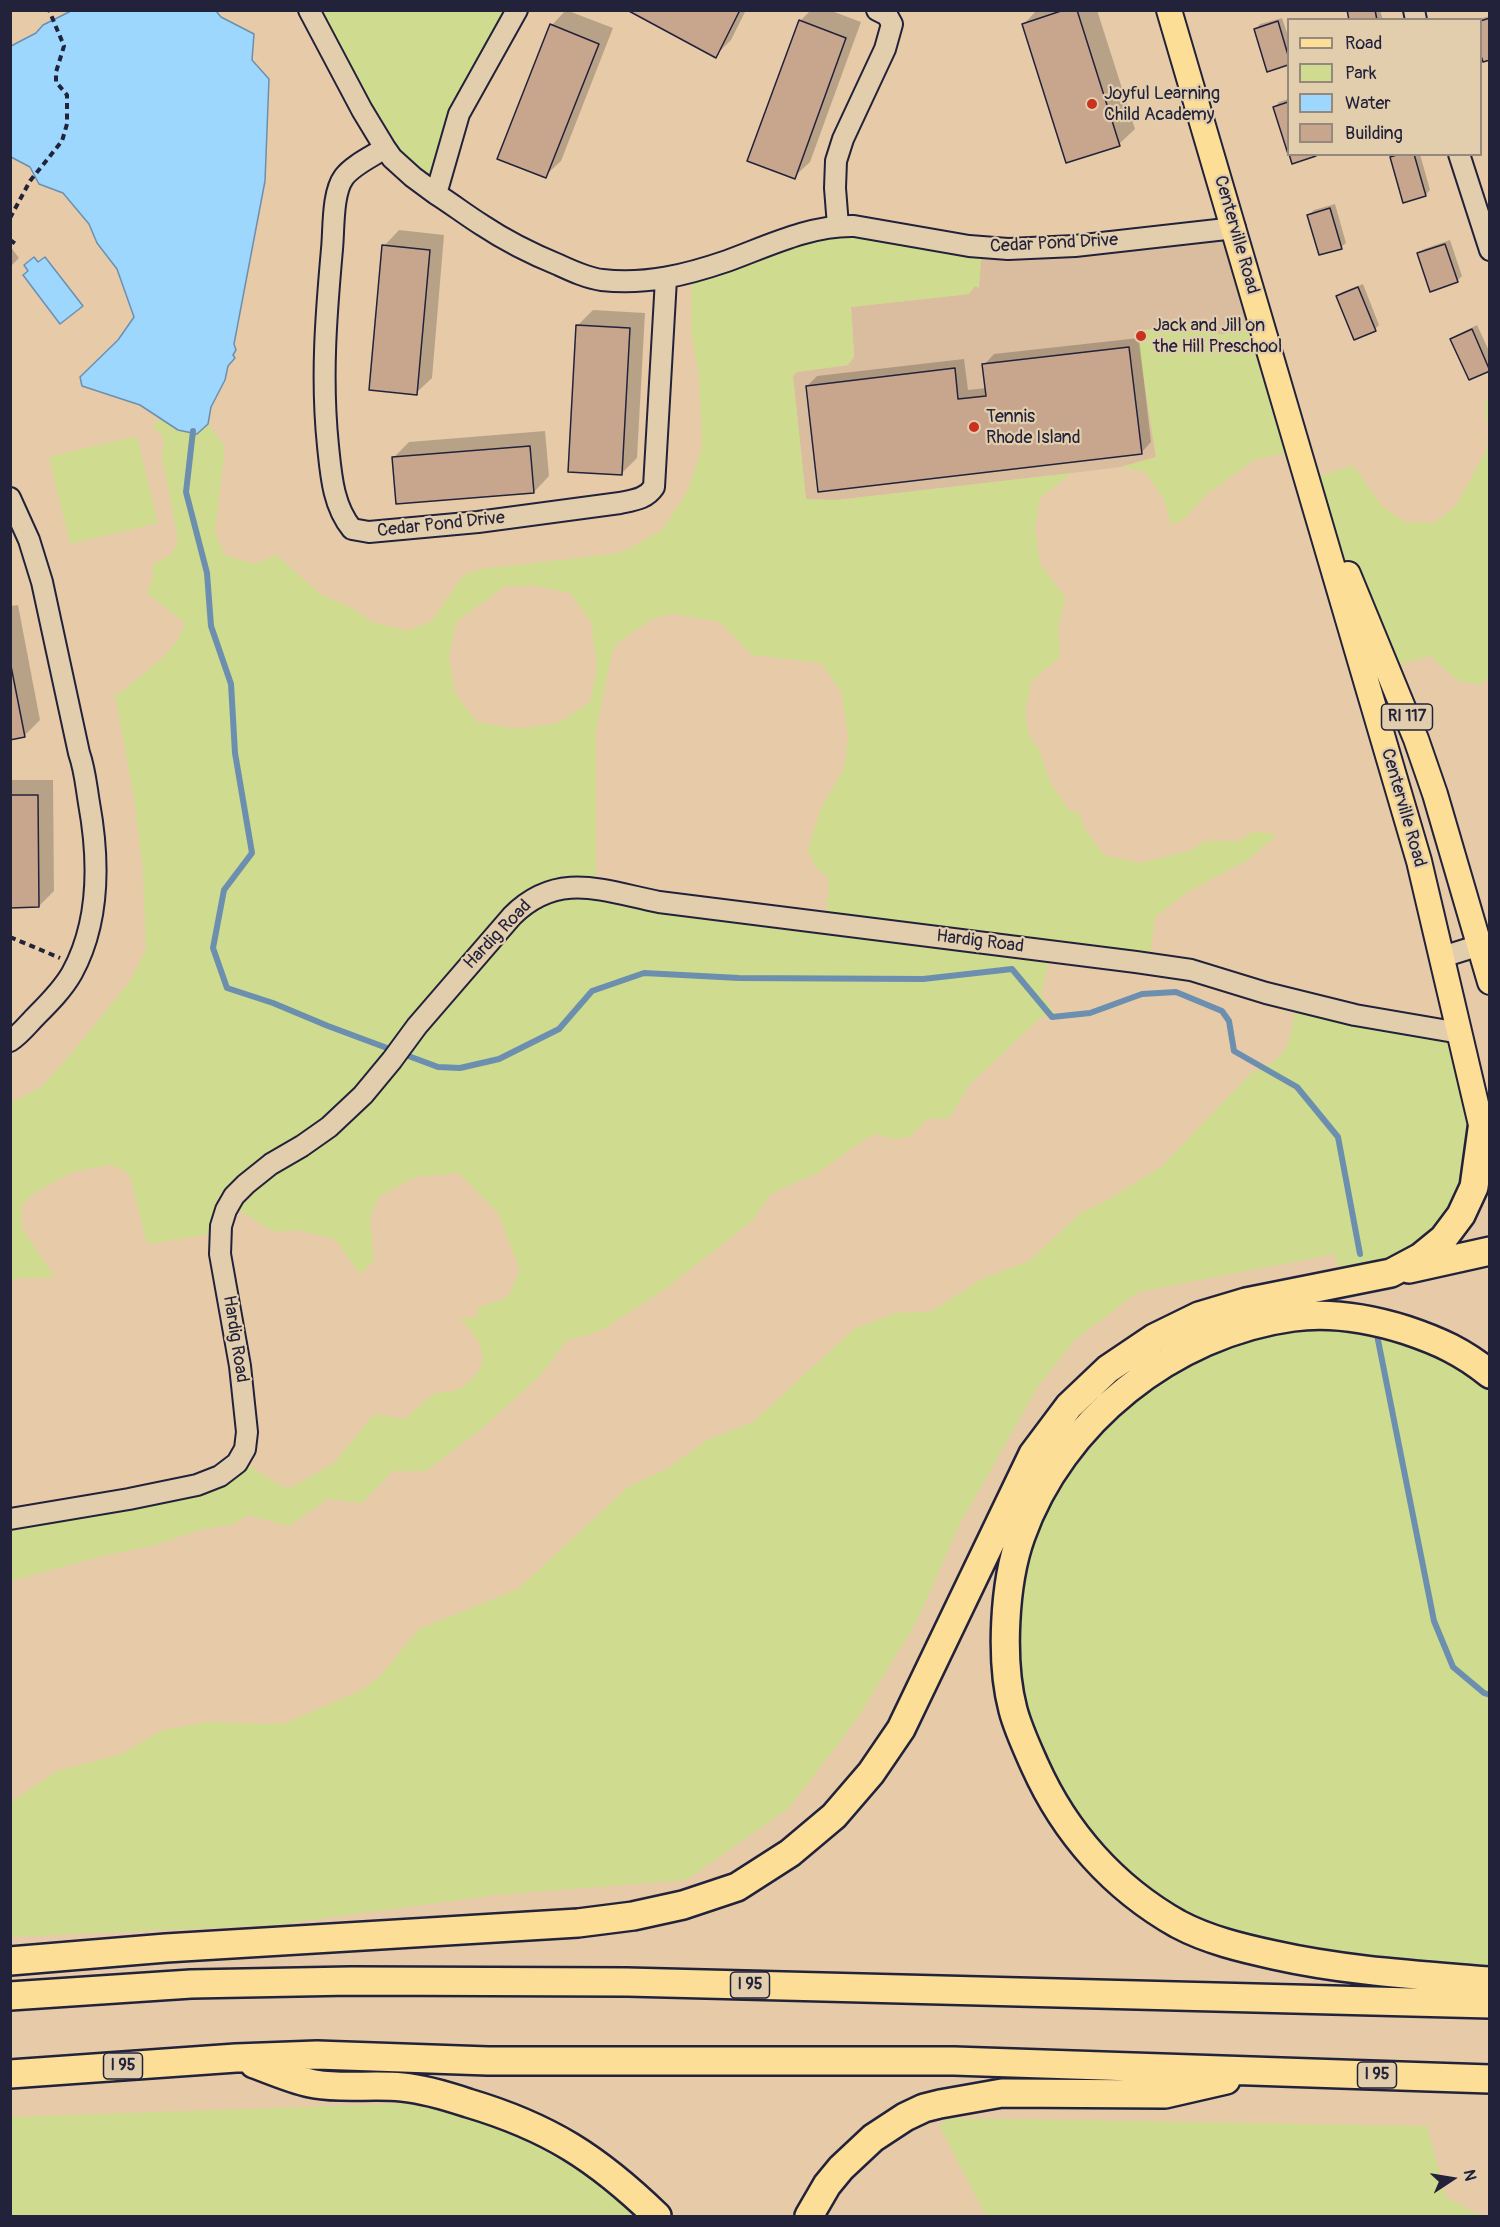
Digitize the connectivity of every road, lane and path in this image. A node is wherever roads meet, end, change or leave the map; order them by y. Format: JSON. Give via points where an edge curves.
{"nodes":[{"id":1,"x":49,"y":10,"type":"edge"},
{"id":2,"x":309,"y":10,"type":"edge"},
{"id":3,"x":517,"y":10,"type":"edge"},
{"id":4,"x":877,"y":10,"type":"edge"},
{"id":5,"x":1169,"y":10,"type":"edge"},
{"id":6,"x":385,"y":148,"type":"junction"},
{"id":7,"x":1460,"y":156,"type":"edge"},
{"id":8,"x":436,"y":194,"type":"junction"},
{"id":9,"x":10,"y":218,"type":"edge"},
{"id":10,"x":838,"y":226,"type":"junction"},
{"id":11,"x":1235,"y":228,"type":"junction"},
{"id":12,"x":10,"y":240,"type":"edge"},
{"id":13,"x":17,"y":245,"type":"dead end"},
{"id":14,"x":1490,"y":250,"type":"edge"},
{"id":15,"x":666,"y":279,"type":"junction"},
{"id":16,"x":1302,"y":460,"type":"junction"},
{"id":17,"x":10,"y":498,"type":"edge"},
{"id":18,"x":10,"y":937,"type":"edge"},
{"id":19,"x":1484,"y":944,"type":"edge"},
{"id":20,"x":1442,"y":957,"type":"junction"},
{"id":21,"x":74,"y":966,"type":"junction"},
{"id":22,"x":1490,"y":982,"type":"edge"},
{"id":23,"x":1460,"y":1033,"type":"junction"},
{"id":24,"x":10,"y":1041,"type":"edge"},
{"id":25,"x":1482,"y":1129,"type":"junction"},
{"id":26,"x":1490,"y":1160,"type":"edge"},
{"id":27,"x":1490,"y":1251,"type":"edge"},
{"id":28,"x":1390,"y":1273,"type":"junction"},
{"id":29,"x":1490,"y":1374,"type":"edge"},
{"id":30,"x":10,"y":1519,"type":"edge"},
{"id":31,"x":10,"y":1961,"type":"edge"},
{"id":32,"x":1490,"y":1980,"type":"edge"},
{"id":33,"x":10,"y":1996,"type":"edge"},
{"id":34,"x":1490,"y":2004,"type":"edge"},
{"id":35,"x":236,"y":2058,"type":"junction"},
{"id":36,"x":1264,"y":2071,"type":"junction"},
{"id":37,"x":10,"y":2074,"type":"edge"},
{"id":38,"x":1490,"y":2079,"type":"edge"},
{"id":39,"x":657,"y":2217,"type":"edge"},
{"id":40,"x":809,"y":2217,"type":"edge"}],
"edges":[{"from":1,"to":9,"type":"path","via":[[64,46],[56,82],[67,95],[67,124],[62,141],[30,182]]},
{"from":2,"to":6,"type":"street","name":"Cedar Pond Drive"},
{"from":3,"to":8,"type":"street","via":[[459,114]]},
{"from":4,"to":10,"type":"street","via":[[887,15],[892,24],[836,161]]},
{"from":5,"to":11,"type":"main road","name":"Centerville Road","number":"RI 117"},
{"from":6,"to":8,"type":"street","name":"Cedar Pond Drive"},
{"from":6,"to":15,"type":"street","name":"Cedar Pond Drive","via":[[344,177],[337,195],[329,278],[324,407],[337,504],[352,529],[369,532],[478,522],[620,503],[650,493],[654,487]]},
{"from":7,"to":14,"type":"street"},
{"from":8,"to":15,"type":"street","name":"Cedar Pond Drive","via":[[529,252],[575,272],[601,280]]},
{"from":10,"to":11,"type":"street","name":"Cedar Pond Drive","via":[[1008,249],[1075,246]]},
{"from":10,"to":15,"type":"street","name":"Cedar Pond Drive","via":[[802,233]]},
{"from":11,"to":16,"type":"main road","name":"Centerville Road","number":"RI 117"},
{"from":12,"to":13,"type":"path"},
{"from":16,"to":19,"type":"main road","name":"Centerville Road","number":"RI 117","via":[[1416,739]]},
{"from":16,"to":20,"type":"main road","name":"Centerville Road","number":"RI 117","via":[[1419,861]]},
{"from":17,"to":21,"type":"street","via":[[42,582],[86,772],[95,835],[93,909]]},
{"from":18,"to":21,"type":"path"},
{"from":19,"to":20,"type":"street"},
{"from":19,"to":22,"type":"main road","name":"Centerville Road","number":"RI 117"},
{"from":20,"to":23,"type":"main road","name":"Centerville Road","number":"RI 117"},
{"from":21,"to":24,"type":"street","via":[[50,1004]]},
{"from":23,"to":25,"type":"main road","name":"Centerville Road","number":"RI 117"},
{"from":23,"to":30,"type":"street","name":"Hardig Road","via":[[1355,1015],[1191,970],[659,902],[614,891],[580,887],[549,890],[522,905],[462,972],[363,1095],[329,1128],[252,1179],[226,1210],[219,1243],[238,1350],[247,1432],[245,1449],[237,1463],[220,1476],[197,1485]]},
{"from":25,"to":26,"type":"main road","name":"Centerville Road","number":"RI 117"},
{"from":25,"to":28,"type":"highway","via":[[1474,1187],[1461,1215],[1436,1245]]},
{"from":27,"to":28,"type":"highway"},
{"from":28,"to":31,"type":"highway","via":[[1246,1302],[1199,1316],[1154,1338],[1108,1369],[1069,1406],[1033,1454],[901,1729],[871,1773],[834,1816],[790,1853],[737,1887],[683,1905],[578,1923]]},
{"from":29,"to":32,"type":"highway","via":[[1469,1357],[1434,1339],[1387,1324],[1344,1317],[1294,1317],[1245,1327],[1191,1349],[1149,1373],[1102,1410],[1068,1450],[1040,1494],[1021,1535],[1006,1617],[1012,1708],[1024,1741],[1043,1784],[1066,1821],[1089,1854],[1121,1884],[1179,1924],[1242,1948],[1333,1966]]},
{"from":33,"to":34,"type":"highway","number":"I 95","via":[[214,1984],[627,1982]]},
{"from":35,"to":36,"type":"highway","number":"I 95","via":[[317,2055],[488,2061],[954,2061]]},
{"from":35,"to":37,"type":"highway","number":"I 95"},
{"from":35,"to":39,"type":"highway","via":[[315,2084],[403,2087],[503,2113],[591,2158]]},
{"from":36,"to":38,"type":"highway","number":"I 95"},
{"from":36,"to":40,"type":"highway","via":[[1165,2094],[1002,2093],[924,2108],[873,2138],[841,2168]]}]}
